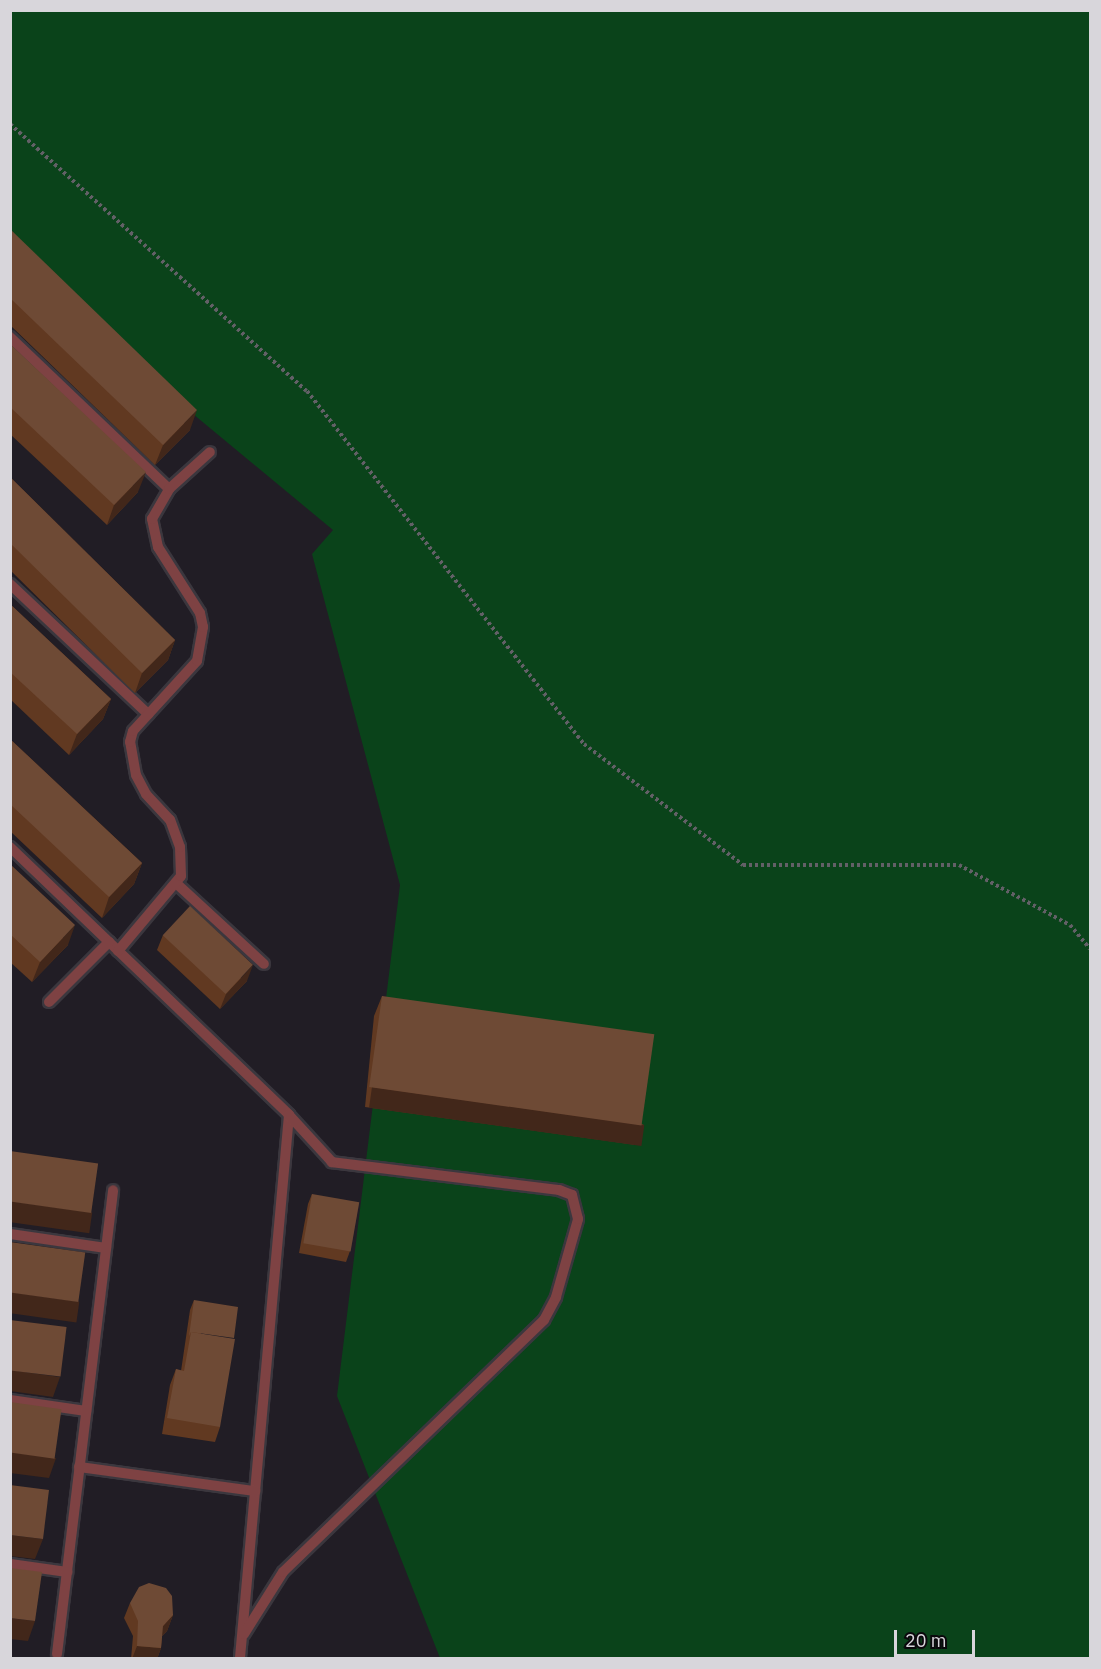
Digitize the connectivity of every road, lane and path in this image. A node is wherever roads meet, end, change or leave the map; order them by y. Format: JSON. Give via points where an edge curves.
{"nodes":[{"id":1,"x":10,"y":124,"type":"edge"},
{"id":2,"x":10,"y":337,"type":"edge"},
{"id":3,"x":210,"y":452,"type":"dead end"},
{"id":4,"x":169,"y":489,"type":"junction"},
{"id":5,"x":10,"y":584,"type":"edge"},
{"id":6,"x":148,"y":714,"type":"junction"},
{"id":7,"x":10,"y":847,"type":"edge"},
{"id":8,"x":177,"y":884,"type":"junction"},
{"id":9,"x":109,"y":942,"type":"junction"},
{"id":10,"x":1090,"y":949,"type":"edge"},
{"id":11,"x":118,"y":951,"type":"junction"},
{"id":12,"x":264,"y":964,"type":"dead end"},
{"id":13,"x":49,"y":1002,"type":"dead end"},
{"id":14,"x":289,"y":1115,"type":"junction"},
{"id":15,"x":112,"y":1190,"type":"dead end"},
{"id":16,"x":10,"y":1234,"type":"edge"},
{"id":17,"x":106,"y":1248,"type":"junction"},
{"id":18,"x":10,"y":1400,"type":"edge"},
{"id":19,"x":86,"y":1411,"type":"junction"},
{"id":20,"x":79,"y":1467,"type":"junction"},
{"id":21,"x":255,"y":1491,"type":"junction"},
{"id":22,"x":10,"y":1564,"type":"edge"},
{"id":23,"x":67,"y":1572,"type":"junction"},
{"id":24,"x":242,"y":1636,"type":"junction"},
{"id":25,"x":57,"y":1654,"type":"dead end"},
{"id":26,"x":240,"y":1659,"type":"edge"}],
"edges":[{"from":1,"to":10,"type":"path","via":[[307,391],[584,744],[743,865],[959,866],[1070,925]]},
{"from":2,"to":4,"type":"lane"},
{"from":3,"to":4,"type":"lane"},
{"from":4,"to":6,"type":"lane","via":[[152,519],[152,532],[192,597],[203,627],[197,661]]},
{"from":5,"to":6,"type":"lane"},
{"from":6,"to":8,"type":"lane","via":[[133,731],[130,758],[146,794],[170,820],[183,863]]},
{"from":7,"to":9,"type":"lane"},
{"from":8,"to":11,"type":"lane"},
{"from":8,"to":12,"type":"lane"},
{"from":9,"to":11,"type":"lane"},
{"from":9,"to":13,"type":"lane"},
{"from":11,"to":14,"type":"lane"},
{"from":14,"to":21,"type":"lane"},
{"from":14,"to":24,"type":"lane","via":[[332,1162],[559,1190],[572,1195],[578,1219],[556,1297],[544,1320],[283,1572]]},
{"from":15,"to":17,"type":"lane"},
{"from":16,"to":17,"type":"lane"},
{"from":17,"to":19,"type":"lane"},
{"from":18,"to":19,"type":"lane"},
{"from":19,"to":20,"type":"lane"},
{"from":20,"to":21,"type":"lane"},
{"from":20,"to":23,"type":"lane"},
{"from":21,"to":24,"type":"lane"},
{"from":22,"to":23,"type":"lane"},
{"from":23,"to":25,"type":"lane"},
{"from":24,"to":26,"type":"lane"}]}
